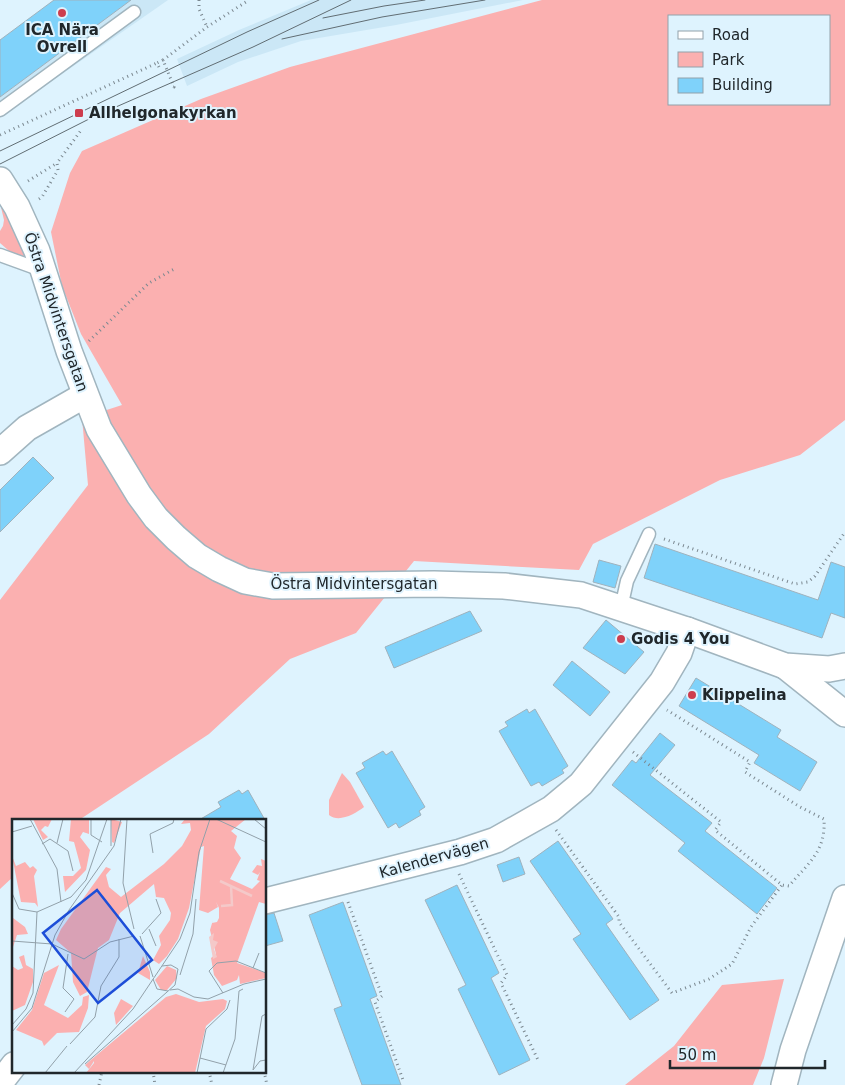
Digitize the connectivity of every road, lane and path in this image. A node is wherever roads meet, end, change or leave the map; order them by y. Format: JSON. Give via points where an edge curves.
{"nodes":[{"id":1,"x":199,"y":0,"type":"edge"},
{"id":2,"x":249,"y":0,"type":"edge"},
{"id":3,"x":134,"y":12,"type":"dead end"},
{"id":4,"x":207,"y":27,"type":"junction"},
{"id":5,"x":162,"y":60,"type":"junction"},
{"id":6,"x":170,"y":88,"type":"dead end"},
{"id":7,"x":69,"y":102,"type":"junction"},
{"id":8,"x":72,"y":108,"type":"dead end"},
{"id":9,"x":0,"y":110,"type":"edge"},
{"id":10,"x":82,"y":129,"type":"dead end"},
{"id":11,"x":0,"y":135,"type":"edge"},
{"id":12,"x":57,"y":163,"type":"junction"},
{"id":13,"x":0,"y":180,"type":"edge"},
{"id":14,"x":28,"y":181,"type":"dead end"},
{"id":15,"x":36,"y":200,"type":"dead end"},
{"id":16,"x":0,"y":255,"type":"edge"},
{"id":17,"x":176,"y":268,"type":"dead end"},
{"id":18,"x":44,"y":271,"type":"junction"},
{"id":19,"x":69,"y":351,"type":"junction"},
{"id":20,"x":85,"y":395,"type":"junction"},
{"id":21,"x":0,"y":452,"type":"edge"},
{"id":22,"x":845,"y":532,"type":"edge"},
{"id":23,"x":649,"y":534,"type":"joint"},
{"id":24,"x":621,"y":608,"type":"junction"},
{"id":25,"x":687,"y":630,"type":"junction"},
{"id":26,"x":785,"y":666,"type":"junction"},
{"id":27,"x":845,"y":666,"type":"edge"},
{"id":28,"x":649,"y":699,"type":"junction"},
{"id":29,"x":845,"y":714,"type":"edge"},
{"id":30,"x":617,"y":739,"type":"junction"},
{"id":31,"x":544,"y":813,"type":"junction"},
{"id":32,"x":460,"y":852,"type":"junction"},
{"id":33,"x":341,"y":883,"type":"junction"},
{"id":34,"x":782,"y":885,"type":"junction"},
{"id":35,"x":845,"y":898,"type":"edge"},
{"id":36,"x":266,"y":901,"type":"edge"},
{"id":37,"x":538,"y":1060,"type":"dead end"},
{"id":38,"x":12,"y":1067,"type":"edge"},
{"id":39,"x":102,"y":1072,"type":"edge"},
{"id":40,"x":154,"y":1072,"type":"edge"},
{"id":41,"x":209,"y":1072,"type":"edge"},
{"id":42,"x":264,"y":1072,"type":"edge"},
{"id":43,"x":403,"y":1080,"type":"dead end"},
{"id":44,"x":0,"y":1082,"type":"edge"},
{"id":45,"x":99,"y":1085,"type":"edge"},
{"id":46,"x":155,"y":1085,"type":"edge"},
{"id":47,"x":212,"y":1085,"type":"edge"},
{"id":48,"x":267,"y":1085,"type":"edge"},
{"id":49,"x":784,"y":1085,"type":"edge"}],
"edges":[{"from":1,"to":4,"type":"path","via":[[199,9]]},
{"from":2,"to":4,"type":"path"},
{"from":3,"to":9,"type":"lane"},
{"from":4,"to":5,"type":"path"},
{"from":5,"to":6,"type":"path","via":[[174,87]]},
{"from":5,"to":7,"type":"path","via":[[158,65]]},
{"from":7,"to":8,"type":"path"},
{"from":7,"to":11,"type":"path"},
{"from":10,"to":12,"type":"path"},
{"from":12,"to":14,"type":"path"},
{"from":12,"to":15,"type":"path","via":[[58,170],[42,197]]},
{"from":13,"to":18,"type":"street","name":"Östra Midvintersgatan","via":[[17,207]]},
{"from":16,"to":18,"type":"lane"},
{"from":17,"to":19,"type":"path","via":[[149,283],[84,346]]},
{"from":18,"to":19,"type":"street","name":"Östra Midvintersgatan"},
{"from":19,"to":20,"type":"street","name":"Östra Midvintersgatan"},
{"from":20,"to":21,"type":"street","via":[[27,428]]},
{"from":20,"to":24,"type":"street","name":"Östra Midvintersgatan","via":[[99,429],[156,518],[196,556],[245,581],[273,586],[504,586],[581,595]]},
{"from":22,"to":23,"type":"path","via":[[816,576],[808,582],[795,584]]},
{"from":23,"to":24,"type":"lane","via":[[627,581]]},
{"from":24,"to":25,"type":"street","name":"Östra Midvintersgatan"},
{"from":25,"to":26,"type":"street","name":"Östra Midvintersgatan"},
{"from":25,"to":28,"type":"street","name":"Kalendervägen","via":[[678,653]]},
{"from":26,"to":27,"type":"street","name":"Östra Midvintersgatan","via":[[829,669]]},
{"from":26,"to":29,"type":"street","name":"Östra Midvintersgatan"},
{"from":28,"to":30,"type":"street","name":"Kalendervägen"},
{"from":28,"to":34,"type":"path","via":[[750,762],[745,772],[824,819],[825,834],[812,859],[789,886]]},
{"from":30,"to":31,"type":"street","name":"Kalendervägen","via":[[581,784]]},
{"from":30,"to":34,"type":"path","via":[[720,822],[714,830]]},
{"from":31,"to":32,"type":"street","name":"Kalendervägen","via":[[496,840]]},
{"from":31,"to":34,"type":"path","via":[[672,993],[709,978],[732,964],[751,926]]},
{"from":32,"to":33,"type":"street","name":"Kalendervägen"},
{"from":32,"to":37,"type":"path","via":[[458,875],[507,975],[501,983]]},
{"from":33,"to":36,"type":"street","name":"Kalendervägen"},
{"from":33,"to":43,"type":"path","via":[[382,996],[375,1002]]},
{"from":35,"to":49,"type":"street"},
{"from":38,"to":44,"type":"street"},
{"from":39,"to":45,"type":"path"},
{"from":40,"to":46,"type":"path"},
{"from":41,"to":47,"type":"path"},
{"from":42,"to":48,"type":"path"}]}
